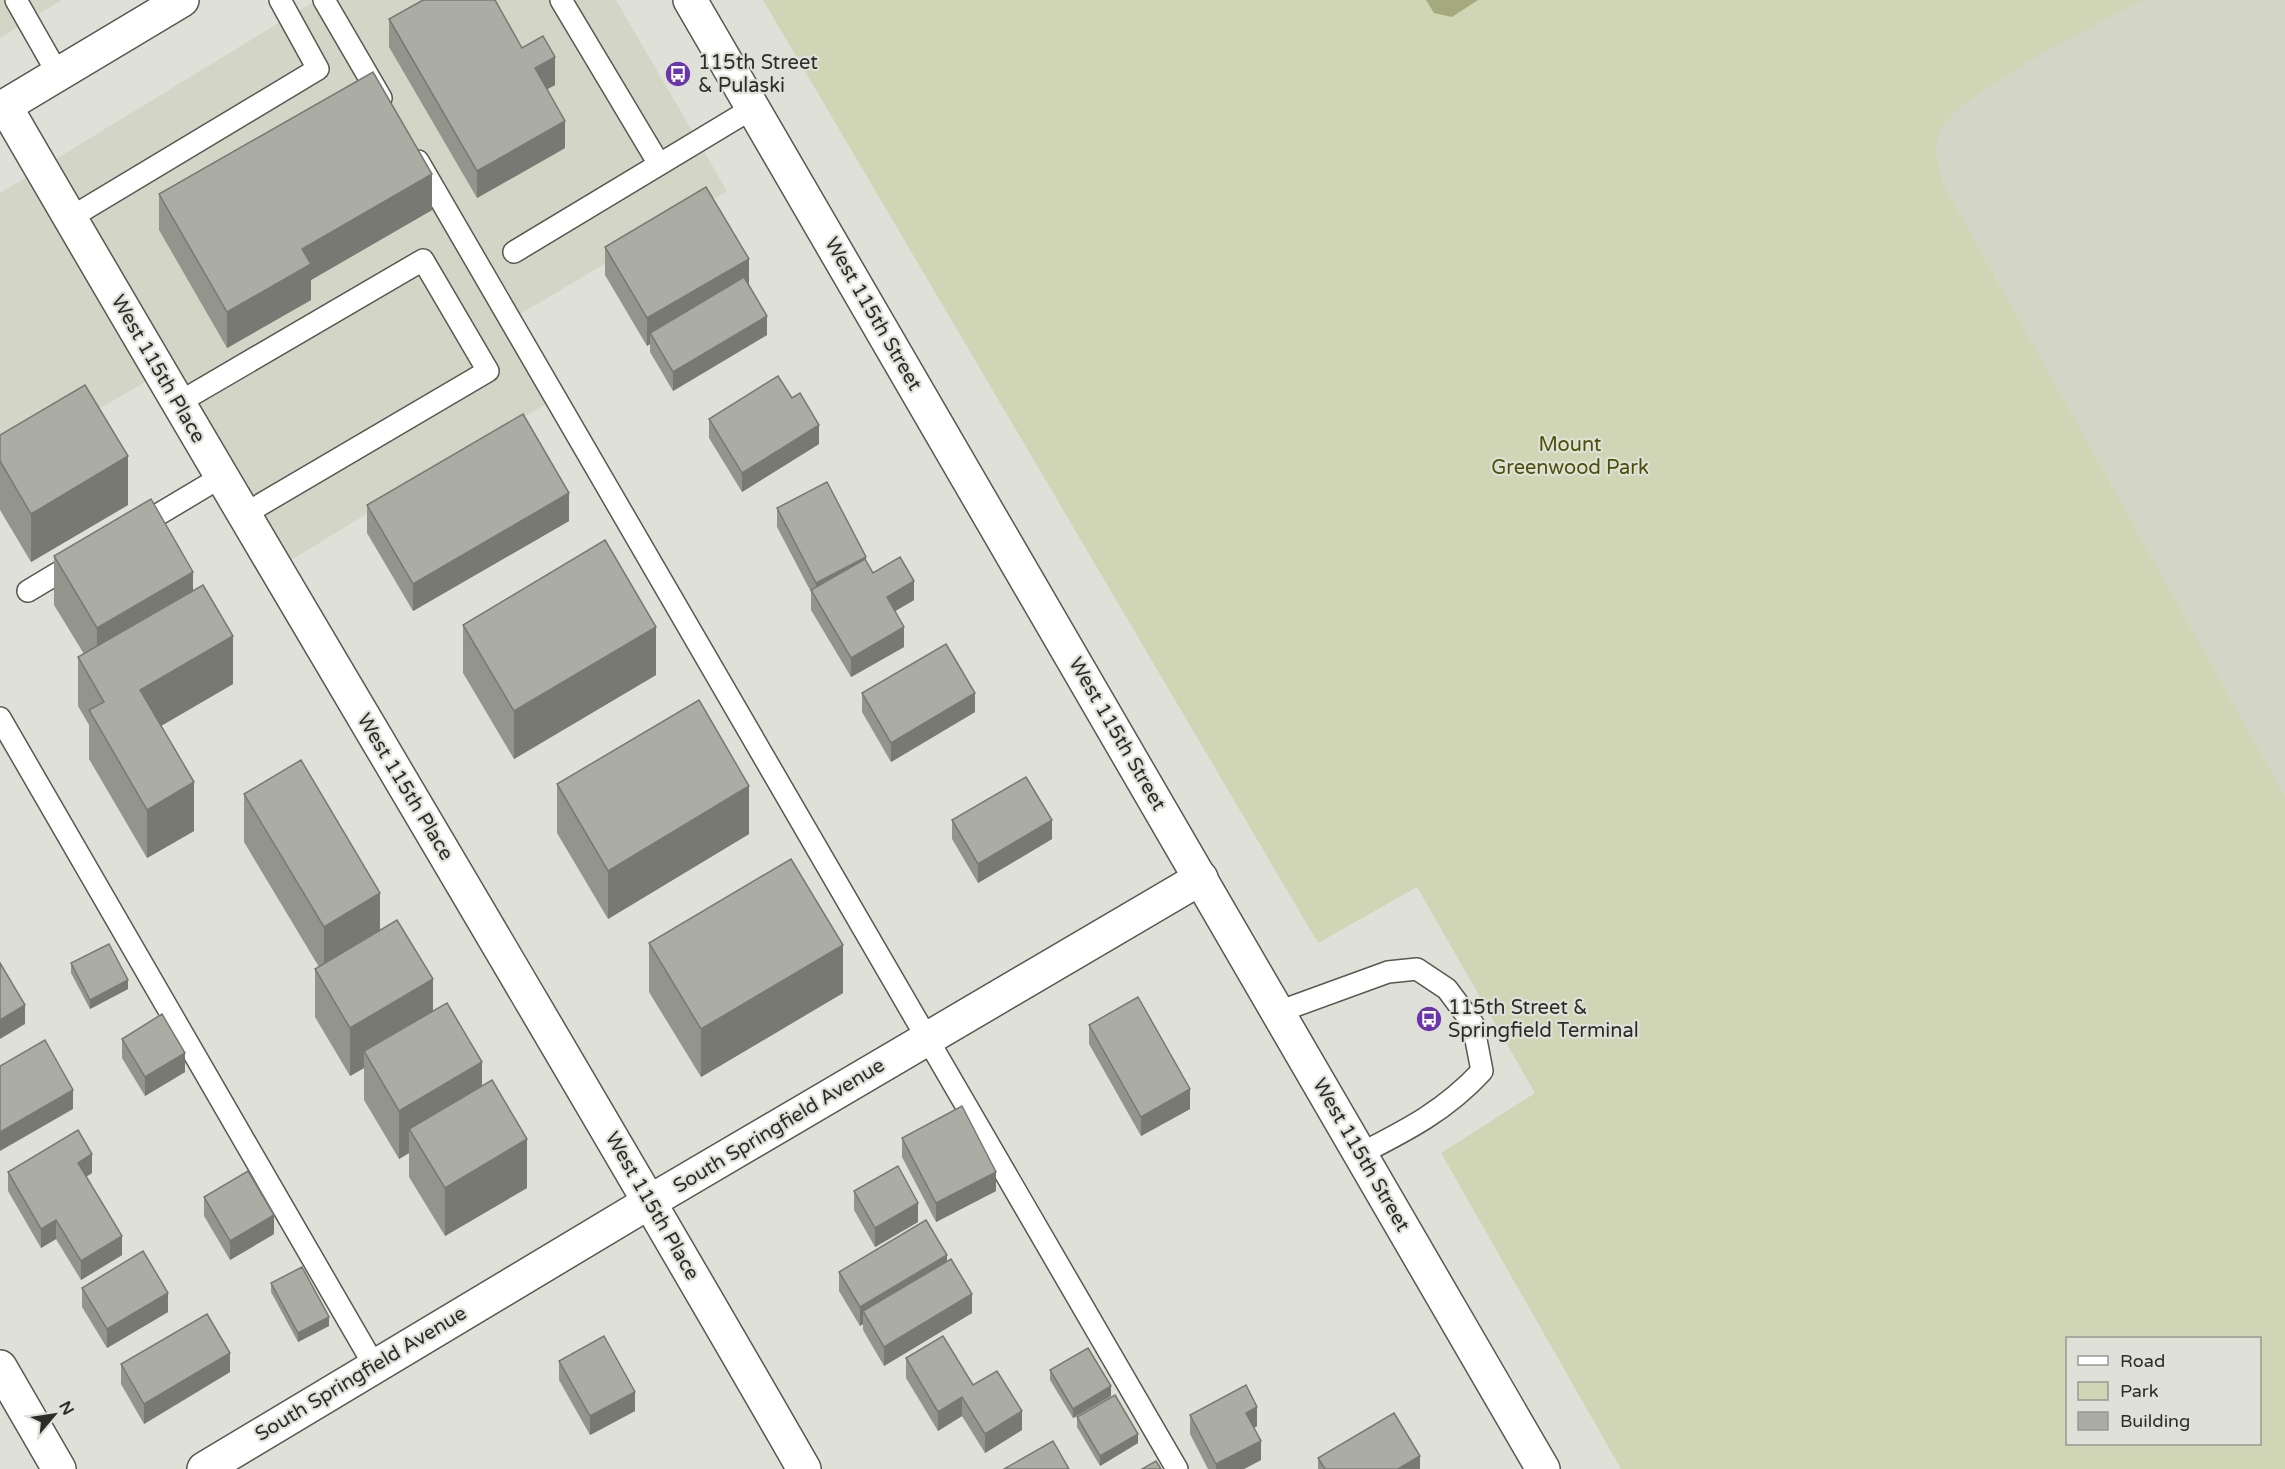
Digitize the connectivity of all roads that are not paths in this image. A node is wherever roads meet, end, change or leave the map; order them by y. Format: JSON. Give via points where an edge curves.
{"nodes":[{"id":1,"x":16,"y":0,"type":"edge"},
{"id":2,"x":182,"y":0,"type":"edge"},
{"id":3,"x":280,"y":0,"type":"edge"},
{"id":4,"x":324,"y":0,"type":"edge"},
{"id":5,"x":561,"y":0,"type":"edge"},
{"id":6,"x":690,"y":0,"type":"edge"},
{"id":7,"x":58,"y":74,"type":"junction"},
{"id":8,"x":2,"y":107,"type":"edge"},
{"id":9,"x":753,"y":108,"type":"junction"},
{"id":10,"x":390,"y":114,"type":"edge"},
{"id":11,"x":408,"y":145,"type":"edge"},
{"id":12,"x":659,"y":164,"type":"junction"},
{"id":13,"x":70,"y":218,"type":"junction"},
{"id":14,"x":514,"y":252,"type":"dead end"},
{"id":15,"x":178,"y":403,"type":"junction"},
{"id":16,"x":221,"y":477,"type":"junction"},
{"id":17,"x":243,"y":515,"type":"junction"},
{"id":18,"x":118,"y":538,"type":"edge"},
{"id":19,"x":98,"y":550,"type":"edge"},
{"id":20,"x":28,"y":591,"type":"dead end"},
{"id":21,"x":0,"y":718,"type":"edge"},
{"id":22,"x":1201,"y":878,"type":"junction"},
{"id":23,"x":1278,"y":1011,"type":"junction"},
{"id":24,"x":927,"y":1038,"type":"junction"},
{"id":25,"x":1360,"y":1154,"type":"junction"},
{"id":26,"x":651,"y":1201,"type":"junction"},
{"id":27,"x":374,"y":1365,"type":"junction"},
{"id":28,"x":0,"y":1367,"type":"edge"},
{"id":29,"x":59,"y":1469,"type":"edge"},
{"id":30,"x":204,"y":1469,"type":"edge"},
{"id":31,"x":804,"y":1469,"type":"edge"},
{"id":32,"x":1177,"y":1469,"type":"edge"},
{"id":33,"x":1543,"y":1469,"type":"edge"}],
"edges":[{"from":1,"to":7,"type":"lane"},
{"from":2,"to":7,"type":"street"},
{"from":3,"to":13,"type":"lane","via":[[318,69]]},
{"from":4,"to":10,"type":"lane"},
{"from":5,"to":12,"type":"lane"},
{"from":6,"to":9,"type":"street","name":"West 115th Street"},
{"from":7,"to":8,"type":"street"},
{"from":8,"to":13,"type":"street","name":"West 115th Place"},
{"from":9,"to":12,"type":"lane"},
{"from":9,"to":22,"type":"street","name":"West 115th Street"},
{"from":11,"to":24,"type":"lane"},
{"from":12,"to":14,"type":"lane"},
{"from":13,"to":15,"type":"street","name":"West 115th Place"},
{"from":15,"to":16,"type":"street","name":"West 115th Place"},
{"from":15,"to":17,"type":"lane","via":[[423,260],[482,361],[488,372]]},
{"from":16,"to":17,"type":"street","name":"West 115th Place"},
{"from":16,"to":18,"type":"lane"},
{"from":17,"to":26,"type":"street","name":"West 115th Place"},
{"from":19,"to":20,"type":"lane"},
{"from":21,"to":27,"type":"lane"},
{"from":22,"to":23,"type":"street","name":"West 115th Street"},
{"from":22,"to":24,"type":"street","name":"South Springfield Avenue"},
{"from":23,"to":25,"type":"street","name":"West 115th Street"},
{"from":23,"to":25,"type":"lane","via":[[1389,972],[1417,969],[1448,989],[1473,1024],[1482,1071],[1460,1095],[1425,1121]]},
{"from":24,"to":26,"type":"street","name":"South Springfield Avenue"},
{"from":24,"to":32,"type":"lane"},
{"from":25,"to":33,"type":"street","name":"West 115th Street"},
{"from":26,"to":27,"type":"street","name":"South Springfield Avenue"},
{"from":26,"to":31,"type":"street","name":"West 115th Place"},
{"from":27,"to":30,"type":"street","name":"South Springfield Avenue"},
{"from":28,"to":29,"type":"street"}]}
